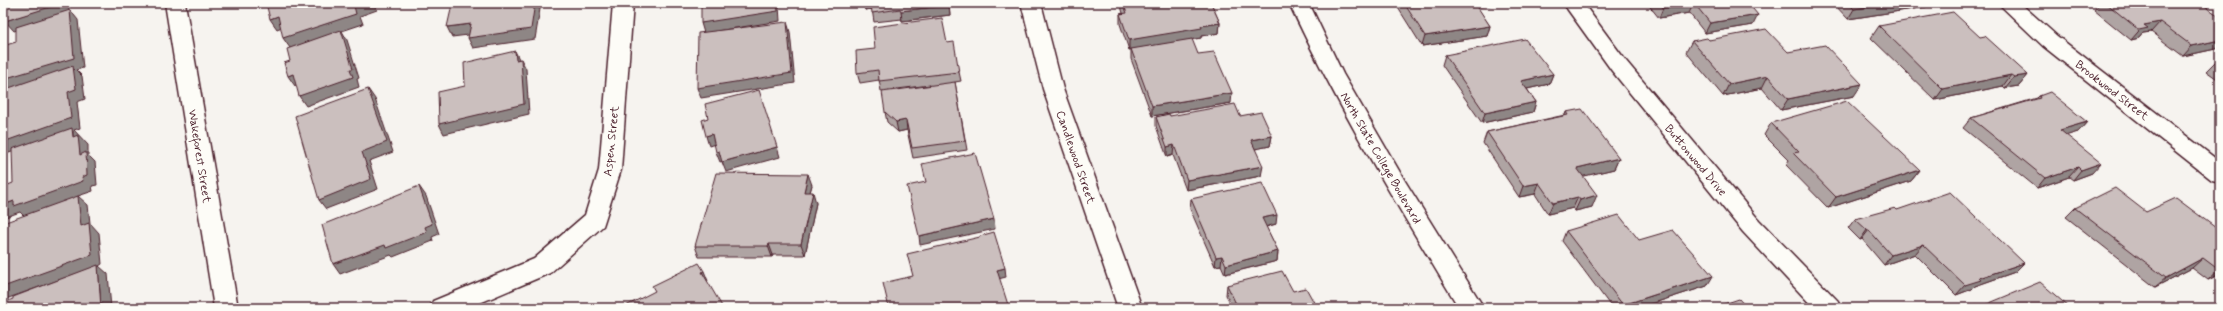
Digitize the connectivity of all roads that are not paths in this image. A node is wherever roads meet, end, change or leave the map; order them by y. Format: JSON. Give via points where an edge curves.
{"nodes":[{"id":1,"x":175,"y":3,"type":"edge"},
{"id":2,"x":623,"y":3,"type":"edge"},
{"id":3,"x":1031,"y":3,"type":"edge"},
{"id":4,"x":1299,"y":3,"type":"edge"},
{"id":5,"x":1573,"y":3,"type":"edge"},
{"id":6,"x":2008,"y":3,"type":"edge"},
{"id":7,"x":2220,"y":174,"type":"edge"},
{"id":8,"x":226,"y":308,"type":"edge"},
{"id":9,"x":442,"y":308,"type":"edge"},
{"id":10,"x":1130,"y":308,"type":"edge"},
{"id":11,"x":1472,"y":308,"type":"edge"},
{"id":12,"x":1829,"y":308,"type":"edge"}],
"edges":[{"from":1,"to":8,"type":"street","name":"Wakeforest Street"},
{"from":2,"to":9,"type":"street","name":"Aspen Street","via":[[610,170],[595,220],[542,266]]},
{"from":3,"to":10,"type":"street","name":"Candlewood Street","via":[[1052,89]]},
{"from":4,"to":11,"type":"street","name":"North State College Boulevard","via":[[1333,74],[1397,187]]},
{"from":5,"to":12,"type":"street","name":"Buttonwood Drive","via":[[1619,66],[1751,226]]},
{"from":6,"to":7,"type":"street","name":"Brookwood Street","via":[[2050,41]]}]}
